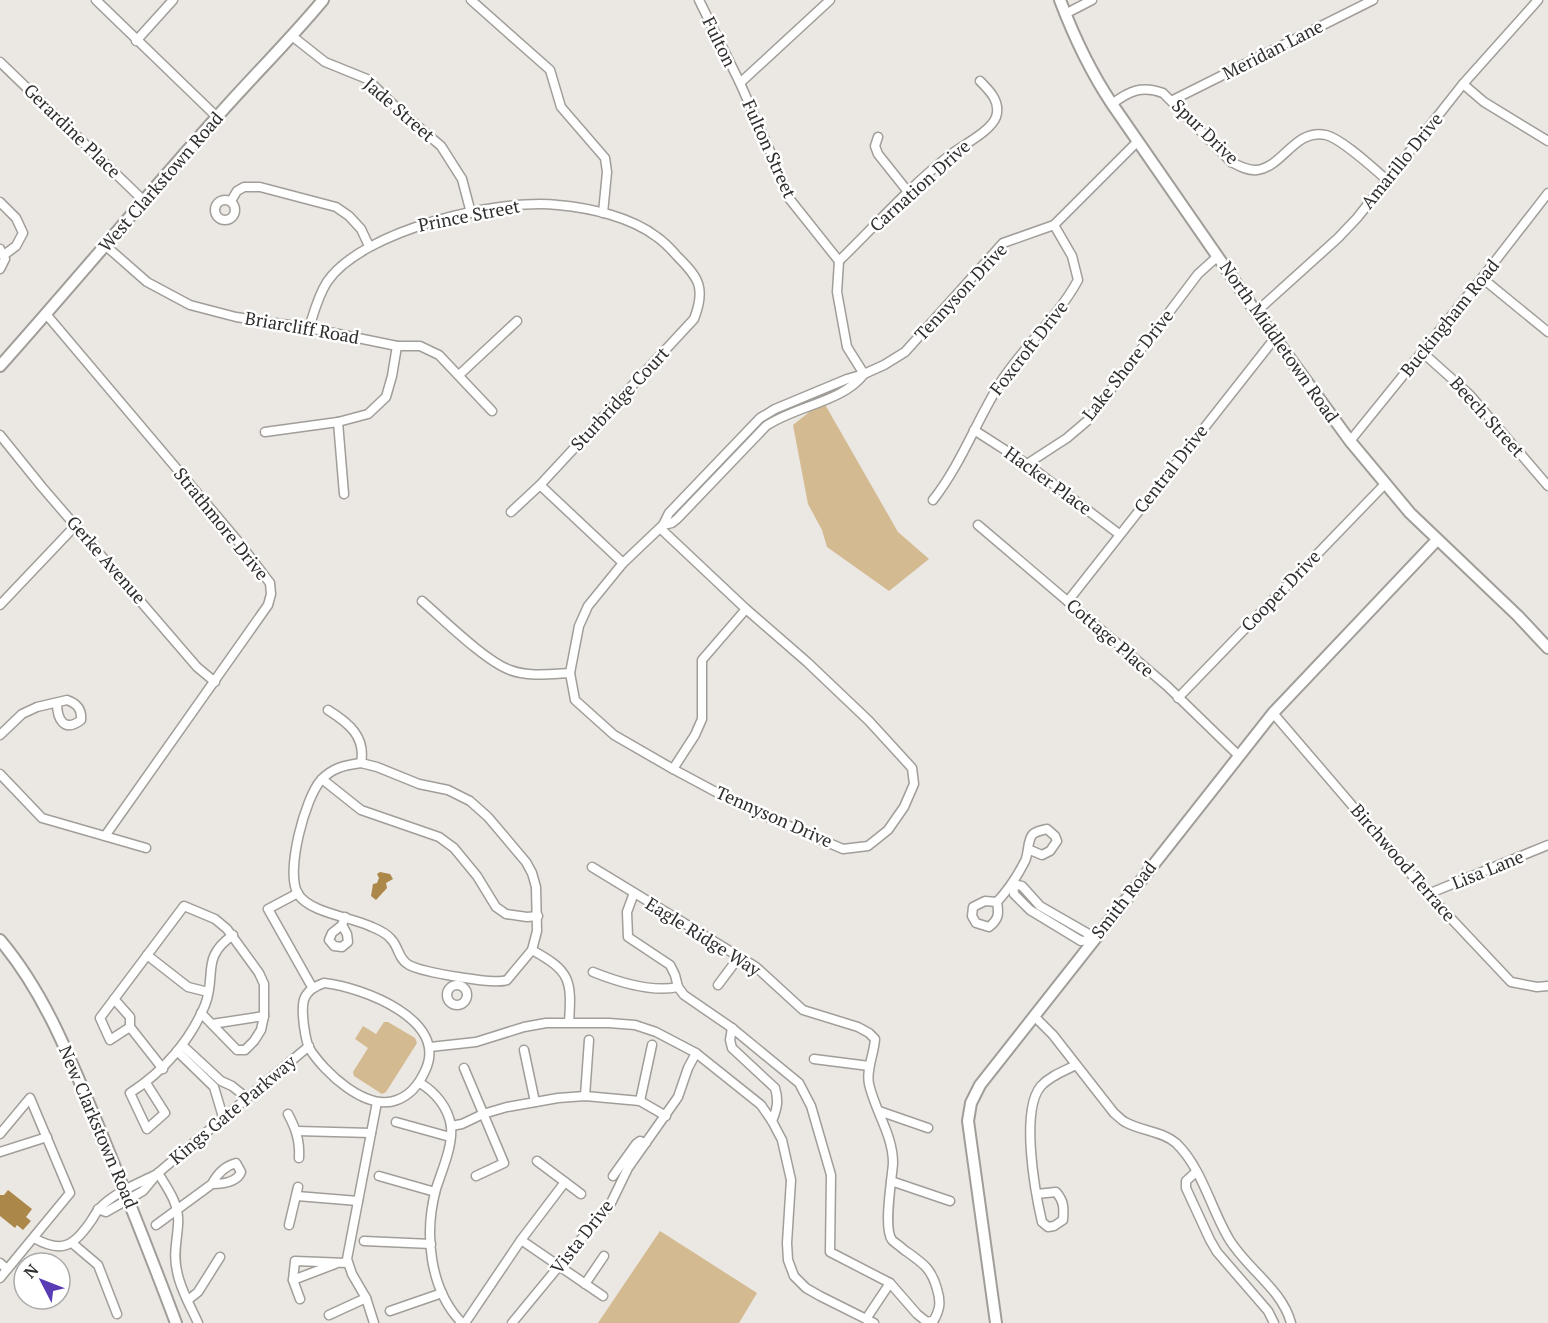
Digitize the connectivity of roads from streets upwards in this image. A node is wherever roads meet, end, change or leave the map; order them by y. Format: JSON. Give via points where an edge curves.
{"nodes":[{"id":1,"x":96,"y":0,"type":"edge"},
{"id":2,"x":173,"y":0,"type":"edge"},
{"id":3,"x":323,"y":0,"type":"edge"},
{"id":4,"x":471,"y":0,"type":"edge"},
{"id":5,"x":699,"y":0,"type":"edge"},
{"id":6,"x":830,"y":0,"type":"edge"},
{"id":7,"x":1060,"y":0,"type":"edge"},
{"id":8,"x":1092,"y":0,"type":"edge"},
{"id":9,"x":1373,"y":0,"type":"edge"},
{"id":10,"x":1538,"y":0,"type":"edge"},
{"id":11,"x":1065,"y":14,"type":"junction"},
{"id":12,"x":292,"y":36,"type":"junction"},
{"id":13,"x":136,"y":40,"type":"junction"},
{"id":14,"x":0,"y":62,"type":"edge"},
{"id":15,"x":980,"y":81,"type":"dead end"},
{"id":16,"x":740,"y":83,"type":"junction"},
{"id":17,"x":1463,"y":84,"type":"junction"},
{"id":18,"x":1173,"y":100,"type":"junction"},
{"id":19,"x":1112,"y":104,"type":"junction"},
{"id":20,"x":217,"y":117,"type":"junction"},
{"id":21,"x":878,"y":137,"type":"dead end"},
{"id":22,"x":1138,"y":141,"type":"junction"},
{"id":23,"x":1548,"y":141,"type":"edge"},
{"id":24,"x":1387,"y":180,"type":"junction"},
{"id":25,"x":909,"y":193,"type":"junction"},
{"id":26,"x":1548,"y":193,"type":"edge"},
{"id":27,"x":144,"y":201,"type":"junction"},
{"id":28,"x":231,"y":201,"type":"dead end"},
{"id":29,"x":0,"y":202,"type":"edge"},
{"id":30,"x":471,"y":213,"type":"junction"},
{"id":31,"x":603,"y":213,"type":"junction"},
{"id":32,"x":1054,"y":225,"type":"junction"},
{"id":33,"x":106,"y":246,"type":"junction"},
{"id":34,"x":369,"y":246,"type":"junction"},
{"id":35,"x":2,"y":252,"type":"edge"},
{"id":36,"x":1218,"y":256,"type":"junction"},
{"id":37,"x":839,"y":261,"type":"junction"},
{"id":38,"x":0,"y":269,"type":"edge"},
{"id":39,"x":694,"y":273,"type":"joint"},
{"id":40,"x":1482,"y":278,"type":"junction"},
{"id":41,"x":1256,"y":312,"type":"junction"},
{"id":42,"x":46,"y":314,"type":"junction"},
{"id":43,"x":517,"y":321,"type":"dead end"},
{"id":44,"x":309,"y":328,"type":"junction"},
{"id":45,"x":1548,"y":332,"type":"edge"},
{"id":46,"x":1275,"y":338,"type":"junction"},
{"id":47,"x":397,"y":346,"type":"junction"},
{"id":48,"x":1422,"y":352,"type":"junction"},
{"id":49,"x":0,"y":366,"type":"edge"},
{"id":50,"x":864,"y":374,"type":"junction"},
{"id":51,"x":459,"y":375,"type":"junction"},
{"id":52,"x":492,"y":411,"type":"dead end"},
{"id":53,"x":338,"y":422,"type":"junction"},
{"id":54,"x":974,"y":430,"type":"junction"},
{"id":55,"x":265,"y":432,"type":"dead end"},
{"id":56,"x":0,"y":435,"type":"edge"},
{"id":57,"x":1350,"y":441,"type":"junction"},
{"id":58,"x":1027,"y":464,"type":"junction"},
{"id":59,"x":1385,"y":484,"type":"junction"},
{"id":60,"x":540,"y":485,"type":"junction"},
{"id":61,"x":1548,"y":486,"type":"edge"},
{"id":62,"x":344,"y":494,"type":"dead end"},
{"id":63,"x":933,"y":500,"type":"dead end"},
{"id":64,"x":511,"y":512,"type":"dead end"},
{"id":65,"x":76,"y":525,"type":"junction"},
{"id":66,"x":978,"y":525,"type":"dead end"},
{"id":67,"x":662,"y":526,"type":"junction"},
{"id":68,"x":1119,"y":534,"type":"junction"},
{"id":69,"x":1437,"y":540,"type":"junction"},
{"id":70,"x":623,"y":563,"type":"junction"},
{"id":71,"x":422,"y":601,"type":"dead end"},
{"id":72,"x":1068,"y":601,"type":"junction"},
{"id":73,"x":0,"y":605,"type":"edge"},
{"id":74,"x":746,"y":609,"type":"junction"},
{"id":75,"x":1548,"y":648,"type":"edge"},
{"id":76,"x":570,"y":673,"type":"junction"},
{"id":77,"x":215,"y":681,"type":"junction"},
{"id":78,"x":1178,"y":698,"type":"junction"},
{"id":79,"x":57,"y":703,"type":"dead end"},
{"id":80,"x":328,"y":710,"type":"dead end"},
{"id":81,"x":1273,"y":713,"type":"junction"},
{"id":82,"x":0,"y":735,"type":"edge"},
{"id":83,"x":1238,"y":755,"type":"junction"},
{"id":84,"x":362,"y":763,"type":"junction"},
{"id":85,"x":673,"y":770,"type":"junction"},
{"id":86,"x":0,"y":774,"type":"edge"},
{"id":87,"x":321,"y":779,"type":"junction"},
{"id":88,"x":105,"y":837,"type":"junction"},
{"id":89,"x":1548,"y":845,"type":"edge"},
{"id":90,"x":146,"y":848,"type":"dead end"},
{"id":91,"x":1030,"y":850,"type":"dead end"},
{"id":92,"x":592,"y":867,"type":"dead end"},
{"id":93,"x":1013,"y":884,"type":"junction"},
{"id":94,"x":298,"y":893,"type":"junction"},
{"id":95,"x":634,"y":893,"type":"junction"},
{"id":96,"x":1428,"y":894,"type":"junction"},
{"id":97,"x":997,"y":902,"type":"dead end"},
{"id":98,"x":538,"y":916,"type":"junction"},
{"id":99,"x":233,"y":935,"type":"junction"},
{"id":100,"x":0,"y":940,"type":"edge"},
{"id":101,"x":1090,"y":941,"type":"junction"},
{"id":102,"x":532,"y":950,"type":"junction"},
{"id":103,"x":147,"y":955,"type":"junction"},
{"id":104,"x":739,"y":957,"type":"junction"},
{"id":105,"x":593,"y":972,"type":"dead end"},
{"id":106,"x":718,"y":985,"type":"dead end"},
{"id":107,"x":1548,"y":986,"type":"edge"},
{"id":108,"x":312,"y":987,"type":"junction"},
{"id":109,"x":678,"y":987,"type":"junction"},
{"id":110,"x":208,"y":992,"type":"junction"},
{"id":111,"x":114,"y":999,"type":"junction"},
{"id":112,"x":201,"y":1013,"type":"junction"},
{"id":113,"x":264,"y":1017,"type":"junction"},
{"id":114,"x":1035,"y":1017,"type":"junction"},
{"id":115,"x":569,"y":1022,"type":"junction"},
{"id":116,"x":212,"y":1024,"type":"junction"},
{"id":117,"x":130,"y":1027,"type":"junction"},
{"id":118,"x":732,"y":1028,"type":"junction"},
{"id":119,"x":589,"y":1040,"type":"dead end"},
{"id":120,"x":309,"y":1046,"type":"junction"},
{"id":121,"x":652,"y":1046,"type":"dead end"},
{"id":122,"x":430,"y":1047,"type":"junction"},
{"id":123,"x":179,"y":1048,"type":"junction"},
{"id":124,"x":524,"y":1050,"type":"dead end"},
{"id":125,"x":696,"y":1053,"type":"junction"},
{"id":126,"x":814,"y":1059,"type":"dead end"},
{"id":127,"x":1076,"y":1065,"type":"junction"},
{"id":128,"x":869,"y":1066,"type":"junction"},
{"id":129,"x":464,"y":1068,"type":"dead end"},
{"id":130,"x":163,"y":1069,"type":"junction"},
{"id":131,"x":146,"y":1083,"type":"junction"},
{"id":132,"x":420,"y":1083,"type":"junction"},
{"id":133,"x":585,"y":1096,"type":"junction"},
{"id":134,"x":247,"y":1098,"type":"junction"},
{"id":135,"x":640,"y":1101,"type":"junction"},
{"id":136,"x":377,"y":1102,"type":"junction"},
{"id":137,"x":535,"y":1102,"type":"junction"},
{"id":138,"x":879,"y":1111,"type":"junction"},
{"id":139,"x":288,"y":1114,"type":"dead end"},
{"id":140,"x":483,"y":1114,"type":"junction"},
{"id":141,"x":666,"y":1116,"type":"junction"},
{"id":142,"x":223,"y":1117,"type":"junction"},
{"id":143,"x":772,"y":1121,"type":"junction"},
{"id":144,"x":396,"y":1122,"type":"dead end"},
{"id":145,"x":451,"y":1126,"type":"junction"},
{"id":146,"x":928,"y":1128,"type":"dead end"},
{"id":147,"x":297,"y":1131,"type":"junction"},
{"id":148,"x":371,"y":1133,"type":"junction"},
{"id":149,"x":0,"y":1134,"type":"edge"},
{"id":150,"x":47,"y":1137,"type":"junction"},
{"id":151,"x":450,"y":1137,"type":"junction"},
{"id":152,"x":646,"y":1143,"type":"junction"},
{"id":153,"x":0,"y":1152,"type":"edge"},
{"id":154,"x":299,"y":1158,"type":"dead end"},
{"id":155,"x":537,"y":1161,"type":"dead end"},
{"id":156,"x":1196,"y":1172,"type":"junction"},
{"id":157,"x":158,"y":1173,"type":"junction"},
{"id":158,"x":379,"y":1176,"type":"dead end"},
{"id":159,"x":476,"y":1176,"type":"dead end"},
{"id":160,"x":612,"y":1176,"type":"dead end"},
{"id":161,"x":891,"y":1181,"type":"junction"},
{"id":162,"x":565,"y":1182,"type":"junction"},
{"id":163,"x":212,"y":1184,"type":"dead end"},
{"id":164,"x":435,"y":1192,"type":"junction"},
{"id":165,"x":581,"y":1194,"type":"dead end"},
{"id":166,"x":1037,"y":1194,"type":"dead end"},
{"id":167,"x":127,"y":1196,"type":"junction"},
{"id":168,"x":358,"y":1201,"type":"junction"},
{"id":169,"x":950,"y":1201,"type":"dead end"},
{"id":170,"x":177,"y":1211,"type":"junction"},
{"id":171,"x":156,"y":1225,"type":"dead end"},
{"id":172,"x":289,"y":1225,"type":"dead end"},
{"id":173,"x":34,"y":1238,"type":"junction"},
{"id":174,"x":521,"y":1240,"type":"junction"},
{"id":175,"x":364,"y":1241,"type":"dead end"},
{"id":176,"x":72,"y":1243,"type":"junction"},
{"id":177,"x":431,"y":1244,"type":"junction"},
{"id":178,"x":604,"y":1256,"type":"dead end"},
{"id":179,"x":220,"y":1257,"type":"dead end"},
{"id":180,"x":342,"y":1263,"type":"junction"},
{"id":181,"x":4,"y":1266,"type":"edge"},
{"id":182,"x":560,"y":1267,"type":"junction"},
{"id":183,"x":0,"y":1278,"type":"edge"},
{"id":184,"x":293,"y":1280,"type":"junction"},
{"id":185,"x":890,"y":1283,"type":"junction"},
{"id":186,"x":585,"y":1284,"type":"junction"},
{"id":187,"x":442,"y":1293,"type":"junction"},
{"id":188,"x":603,"y":1296,"type":"dead end"},
{"id":189,"x":366,"y":1298,"type":"junction"},
{"id":190,"x":300,"y":1299,"type":"dead end"},
{"id":191,"x":188,"y":1300,"type":"junction"},
{"id":192,"x":390,"y":1311,"type":"dead end"},
{"id":193,"x":117,"y":1314,"type":"dead end"},
{"id":194,"x":328,"y":1315,"type":"dead end"},
{"id":195,"x":870,"y":1322,"type":"edge"},
{"id":196,"x":176,"y":1323,"type":"edge"},
{"id":197,"x":198,"y":1323,"type":"edge"},
{"id":198,"x":374,"y":1323,"type":"edge"},
{"id":199,"x":464,"y":1323,"type":"edge"},
{"id":200,"x":512,"y":1323,"type":"edge"},
{"id":201,"x":996,"y":1323,"type":"edge"},
{"id":202,"x":1274,"y":1323,"type":"edge"},
{"id":203,"x":1291,"y":1323,"type":"edge"}],
"edges":[{"from":1,"to":13,"type":"street"},
{"from":2,"to":13,"type":"street"},
{"from":3,"to":12,"type":"street","name":"West Clarkstown Road"},
{"from":4,"to":31,"type":"street","via":[[550,70],[561,107],[605,158]]},
{"from":5,"to":16,"type":"street","name":"Fulton"},
{"from":6,"to":16,"type":"street"},
{"from":7,"to":11,"type":"street","name":"North Middletown Road"},
{"from":8,"to":11,"type":"street"},
{"from":9,"to":18,"type":"street","name":"Meridan Lane"},
{"from":10,"to":17,"type":"street","name":"Amarillo Drive"},
{"from":11,"to":19,"type":"street","name":"North Middletown Road"},
{"from":12,"to":20,"type":"street","name":"West Clarkstown Road"},
{"from":12,"to":30,"type":"street","name":"Jade Street","via":[[325,62],[367,79],[441,146],[462,179]]},
{"from":13,"to":20,"type":"street"},
{"from":14,"to":27,"type":"street","name":"Gerardine Place"},
{"from":15,"to":25,"type":"street","name":"Carnation Drive","via":[[996,101],[996,120]]},
{"from":16,"to":37,"type":"street","name":"Fulton Street","via":[[788,197]]},
{"from":17,"to":23,"type":"street","via":[[1484,102]]},
{"from":17,"to":24,"type":"street","name":"Amarillo Drive"},
{"from":18,"to":19,"type":"street","name":"Spur Drive","via":[[1152,89],[1140,89],[1126,93]]},
{"from":18,"to":24,"type":"street","name":"Spur Drive","via":[[1231,162],[1244,169],[1266,168],[1299,140],[1326,135]]},
{"from":19,"to":22,"type":"street","name":"North Middletown Road"},
{"from":20,"to":27,"type":"street","name":"West Clarkstown Road"},
{"from":21,"to":25,"type":"street","via":[[878,154]]},
{"from":22,"to":32,"type":"street","name":"Tennyson Drive"},
{"from":22,"to":36,"type":"street","name":"North Middletown Road"},
{"from":24,"to":41,"type":"street","name":"Amarillo Drive","via":[[1338,238]]},
{"from":25,"to":37,"type":"street","name":"Carnation Drive"},
{"from":26,"to":40,"type":"street","name":"Buckingham Road"},
{"from":27,"to":33,"type":"street","name":"West Clarkstown Road"},
{"from":28,"to":34,"type":"street","via":[[244,187],[260,187],[336,207],[361,229]]},
{"from":29,"to":35,"type":"street","via":[[16,218],[23,233],[16,246]]},
{"from":30,"to":31,"type":"street","name":"Prince Street","via":[[509,206],[558,205]]},
{"from":30,"to":34,"type":"street","name":"Prince Street","via":[[415,226]]},
{"from":31,"to":39,"type":"street","name":"Prince Street","via":[[633,223],[657,237]]},
{"from":32,"to":50,"type":"street","name":"Tennyson Drive","via":[[1003,243],[905,352]]},
{"from":32,"to":54,"type":"street","name":"Foxcroft Drive","via":[[1072,255],[1078,280],[1005,376]]},
{"from":33,"to":42,"type":"street","name":"West Clarkstown Road"},
{"from":33,"to":44,"type":"street","name":"Briarcliff Road","via":[[147,282],[190,305],[236,317]]},
{"from":34,"to":44,"type":"street","name":"Prince Street","via":[[327,281]]},
{"from":35,"to":38,"type":"street","via":[[4,264]]},
{"from":36,"to":41,"type":"street","name":"North Middletown Road"},
{"from":36,"to":58,"type":"street","name":"Lake Shore Drive","via":[[1198,274],[1087,421]]},
{"from":37,"to":50,"type":"street","via":[[837,292],[848,347]]},
{"from":39,"to":60,"type":"street","name":"Sturbridge Court","via":[[701,302],[694,319]]},
{"from":40,"to":45,"type":"street"},
{"from":40,"to":48,"type":"street","name":"Buckingham Road"},
{"from":41,"to":46,"type":"street","name":"North Middletown Road"},
{"from":42,"to":49,"type":"street","name":"West Clarkstown Road"},
{"from":42,"to":77,"type":"street","name":"Strathmore Drive","via":[[270,583],[268,605]]},
{"from":43,"to":51,"type":"street"},
{"from":44,"to":47,"type":"street","name":"Briarcliff Road"},
{"from":46,"to":57,"type":"street","name":"North Middletown Road"},
{"from":46,"to":68,"type":"street","name":"Central Drive"},
{"from":47,"to":51,"type":"street","name":"Briarcliff Road","via":[[420,346],[439,355]]},
{"from":47,"to":53,"type":"street","via":[[386,397],[368,414]]},
{"from":48,"to":57,"type":"street","name":"Buckingham Road"},
{"from":48,"to":61,"type":"street","name":"Beech Street","via":[[1470,395]]},
{"from":50,"to":67,"type":"street","name":"Tennyson Drive","via":[[850,388],[766,426],[678,519]]},
{"from":51,"to":52,"type":"street","name":"Briarcliff Road"},
{"from":53,"to":55,"type":"street"},
{"from":53,"to":62,"type":"street"},
{"from":54,"to":58,"type":"street","name":"Hacker Place"},
{"from":54,"to":63,"type":"street","name":"Foxcroft Drive"},
{"from":56,"to":65,"type":"street","name":"Gerke Avenue"},
{"from":57,"to":59,"type":"street","name":"North Middletown Road"},
{"from":58,"to":68,"type":"street","name":"Hacker Place"},
{"from":59,"to":69,"type":"street","name":"North Middletown Road"},
{"from":59,"to":78,"type":"street","name":"Cooper Drive"},
{"from":60,"to":64,"type":"street","name":"Sturbridge Court"},
{"from":60,"to":70,"type":"street"},
{"from":65,"to":73,"type":"street"},
{"from":65,"to":77,"type":"street","name":"Gerke Avenue","via":[[197,667]]},
{"from":66,"to":72,"type":"street","name":"Cottage Place"},
{"from":67,"to":70,"type":"street","name":"Tennyson Drive"},
{"from":67,"to":74,"type":"street","name":"Tennyson Drive"},
{"from":68,"to":72,"type":"street","name":"Central Drive"},
{"from":69,"to":75,"type":"street","name":"North Middletown Road"},
{"from":69,"to":81,"type":"street","name":"Smith Road"},
{"from":70,"to":76,"type":"street","name":"Tennyson Drive","via":[[588,606],[579,626]]},
{"from":71,"to":76,"type":"street","via":[[510,671]]},
{"from":72,"to":78,"type":"street","name":"Cottage Place"},
{"from":74,"to":85,"type":"street","via":[[702,660],[702,719]]},
{"from":74,"to":85,"type":"street","name":"Tennyson Drive","via":[[807,662],[912,768],[914,784],[904,807],[888,830],[868,846],[843,849],[742,806]]},
{"from":76,"to":85,"type":"street","name":"Tennyson Drive","via":[[574,700],[614,735]]},
{"from":77,"to":88,"type":"street","name":"Strathmore Drive"},
{"from":78,"to":83,"type":"street","name":"Cottage Place"},
{"from":79,"to":82,"type":"street","via":[[22,714]]},
{"from":80,"to":84,"type":"street","via":[[351,726],[360,738]]},
{"from":81,"to":83,"type":"street","name":"Smith Road"},
{"from":81,"to":96,"type":"street","name":"Birchwood Terrace"},
{"from":83,"to":101,"type":"street","name":"Smith Road"},
{"from":84,"to":87,"type":"street","via":[[344,765]]},
{"from":84,"to":98,"type":"street","via":[[448,790],[470,801],[526,862],[536,887]]},
{"from":86,"to":88,"type":"street","via":[[42,818]]},
{"from":87,"to":94,"type":"street","via":[[312,792],[297,841]]},
{"from":87,"to":98,"type":"street","via":[[361,810],[439,837],[454,849],[506,914]]},
{"from":88,"to":90,"type":"street"},
{"from":89,"to":96,"type":"street","name":"Lisa Lane"},
{"from":91,"to":93,"type":"street"},
{"from":92,"to":95,"type":"street"},
{"from":93,"to":97,"type":"street"},
{"from":93,"to":101,"type":"street","via":[[1022,886],[1064,925],[1087,933]]},
{"from":94,"to":102,"type":"street","via":[[306,902],[343,921],[372,927],[391,939],[409,965],[458,981],[503,982]]},
{"from":94,"to":108,"type":"street","via":[[268,909]]},
{"from":95,"to":104,"type":"street","name":"Eagle Ridge Way"},
{"from":95,"to":109,"type":"street","name":"Eagle Ridge Way","via":[[627,912],[628,937],[670,966]]},
{"from":96,"to":107,"type":"street","name":"Birchwood Terrace","via":[[1511,982]]},
{"from":98,"to":102,"type":"street"},
{"from":99,"to":103,"type":"street","via":[[215,919],[184,906]]},
{"from":99,"to":110,"type":"street","via":[[220,944],[213,957]]},
{"from":99,"to":113,"type":"street","via":[[264,984]]},
{"from":100,"to":167,"type":"street","name":"New Clarkstown Road","via":[[45,1007]]},
{"from":101,"to":114,"type":"street","name":"Smith Road"},
{"from":102,"to":115,"type":"street","via":[[561,969],[568,981]]},
{"from":103,"to":110,"type":"street","via":[[188,987]]},
{"from":103,"to":111,"type":"street"},
{"from":104,"to":106,"type":"street"},
{"from":104,"to":128,"type":"street","name":"Eagle Ridge Way","via":[[756,967],[803,1010],[868,1033],[874,1040]]},
{"from":105,"to":109,"type":"street","via":[[655,989]]},
{"from":108,"to":120,"type":"street","via":[[303,998],[302,1012]]},
{"from":108,"to":122,"type":"street","via":[[339,984],[381,1000],[420,1028]]},
{"from":109,"to":118,"type":"street","name":"Eagle Ridge Way"},
{"from":110,"to":112,"type":"street"},
{"from":111,"to":117,"type":"street","via":[[130,1017]]},
{"from":111,"to":117,"type":"street","via":[[100,1018],[110,1040]]},
{"from":112,"to":116,"type":"street"},
{"from":112,"to":123,"type":"street"},
{"from":113,"to":116,"type":"street"},
{"from":113,"to":116,"type":"street","via":[[255,1041],[245,1050],[237,1050]]},
{"from":114,"to":127,"type":"street"},
{"from":114,"to":201,"type":"street","name":"Smith Road","via":[[980,1085],[971,1102],[968,1121]]},
{"from":115,"to":122,"type":"street","via":[[524,1027],[476,1042]]},
{"from":115,"to":125,"type":"street","via":[[634,1025]]},
{"from":117,"to":130,"type":"street"},
{"from":118,"to":143,"type":"street","via":[[732,1047],[775,1088],[777,1109]]},
{"from":118,"to":185,"type":"street","name":"Eagle Ridge Way","via":[[799,1083],[809,1100],[831,1175],[830,1252]]},
{"from":119,"to":133,"type":"street"},
{"from":120,"to":134,"type":"street","name":"Kings Gate Parkway"},
{"from":120,"to":136,"type":"street","via":[[335,1077],[364,1098]]},
{"from":121,"to":135,"type":"street"},
{"from":122,"to":132,"type":"street","via":[[429,1064]]},
{"from":123,"to":130,"type":"street"},
{"from":123,"to":134,"type":"street"},
{"from":123,"to":142,"type":"street","via":[[214,1088]]},
{"from":124,"to":137,"type":"street"},
{"from":125,"to":141,"type":"street","name":"Vista Drive"},
{"from":125,"to":143,"type":"street","via":[[760,1105]]},
{"from":126,"to":128,"type":"street"},
{"from":127,"to":156,"type":"street","via":[[1114,1113],[1125,1122],[1174,1141]]},
{"from":127,"to":166,"type":"street","via":[[1053,1077],[1034,1096],[1030,1149]]},
{"from":128,"to":138,"type":"street","name":"Eagle Ridge Way","via":[[869,1084]]},
{"from":129,"to":140,"type":"street"},
{"from":130,"to":131,"type":"street"},
{"from":131,"to":131,"type":"street","via":[[130,1093],[147,1129],[165,1113]]},
{"from":132,"to":136,"type":"street","via":[[403,1098]]},
{"from":132,"to":145,"type":"street","via":[[437,1097]]},
{"from":133,"to":135,"type":"street"},
{"from":133,"to":137,"type":"street"},
{"from":134,"to":142,"type":"street","name":"Kings Gate Parkway"},
{"from":135,"to":141,"type":"street"},
{"from":136,"to":148,"type":"street"},
{"from":137,"to":140,"type":"street"},
{"from":138,"to":146,"type":"street"},
{"from":138,"to":161,"type":"street","name":"Eagle Ridge Way","via":[[890,1140]]},
{"from":139,"to":147,"type":"street"},
{"from":140,"to":145,"type":"street"},
{"from":140,"to":159,"type":"street","via":[[504,1163]]},
{"from":141,"to":152,"type":"street","name":"Vista Drive"},
{"from":142,"to":157,"type":"street","name":"Kings Gate Parkway"},
{"from":143,"to":195,"type":"street","via":[[782,1140],[791,1180],[788,1260],[795,1276],[813,1292]]},
{"from":144,"to":151,"type":"street"},
{"from":145,"to":151,"type":"street"},
{"from":147,"to":148,"type":"street"},
{"from":147,"to":154,"type":"street"},
{"from":148,"to":168,"type":"street"},
{"from":149,"to":150,"type":"street","via":[[30,1098]]},
{"from":150,"to":153,"type":"street"},
{"from":150,"to":173,"type":"street","via":[[70,1193]]},
{"from":151,"to":164,"type":"street"},
{"from":152,"to":160,"type":"street","via":[[636,1144]]},
{"from":152,"to":182,"type":"street","name":"Vista Drive","via":[[611,1203]]},
{"from":155,"to":162,"type":"street"},
{"from":156,"to":202,"type":"street","via":[[1186,1181],[1186,1188],[1210,1240]]},
{"from":156,"to":203,"type":"street","via":[[1230,1241],[1280,1300]]},
{"from":157,"to":167,"type":"street","name":"Kings Gate Parkway"},
{"from":157,"to":170,"type":"street"},
{"from":158,"to":164,"type":"street"},
{"from":161,"to":169,"type":"street"},
{"from":161,"to":185,"type":"street","name":"Eagle Ridge Way","via":[[888,1218],[892,1240],[934,1276],[940,1300],[934,1320],[927,1322],[917,1314]]},
{"from":162,"to":165,"type":"street"},
{"from":162,"to":174,"type":"street"},
{"from":163,"to":170,"type":"street"},
{"from":164,"to":177,"type":"street"},
{"from":167,"to":176,"type":"street","name":"Kings Gate Parkway","via":[[98,1209]]},
{"from":167,"to":196,"type":"street","name":"New Clarkstown Road"},
{"from":168,"to":172,"type":"street","via":[[298,1191]]},
{"from":168,"to":180,"type":"street"},
{"from":170,"to":171,"type":"street"},
{"from":170,"to":191,"type":"street","via":[[174,1254]]},
{"from":173,"to":176,"type":"street","via":[[56,1247]]},
{"from":173,"to":181,"type":"street"},
{"from":174,"to":182,"type":"street"},
{"from":174,"to":199,"type":"street"},
{"from":175,"to":177,"type":"street"},
{"from":176,"to":193,"type":"street","via":[[98,1265]]},
{"from":177,"to":187,"type":"street"},
{"from":178,"to":186,"type":"street"},
{"from":179,"to":191,"type":"street","via":[[198,1292]]},
{"from":180,"to":184,"type":"street"},
{"from":180,"to":184,"type":"street","via":[[295,1261]]},
{"from":180,"to":189,"type":"street"},
{"from":181,"to":183,"type":"street"},
{"from":182,"to":186,"type":"street"},
{"from":182,"to":200,"type":"street","name":"Vista Drive"},
{"from":184,"to":190,"type":"street"},
{"from":185,"to":195,"type":"street"},
{"from":186,"to":188,"type":"street"},
{"from":187,"to":192,"type":"street"},
{"from":187,"to":199,"type":"street","via":[[454,1315]]},
{"from":189,"to":194,"type":"street"},
{"from":189,"to":198,"type":"street"},
{"from":191,"to":197,"type":"street"}]}
